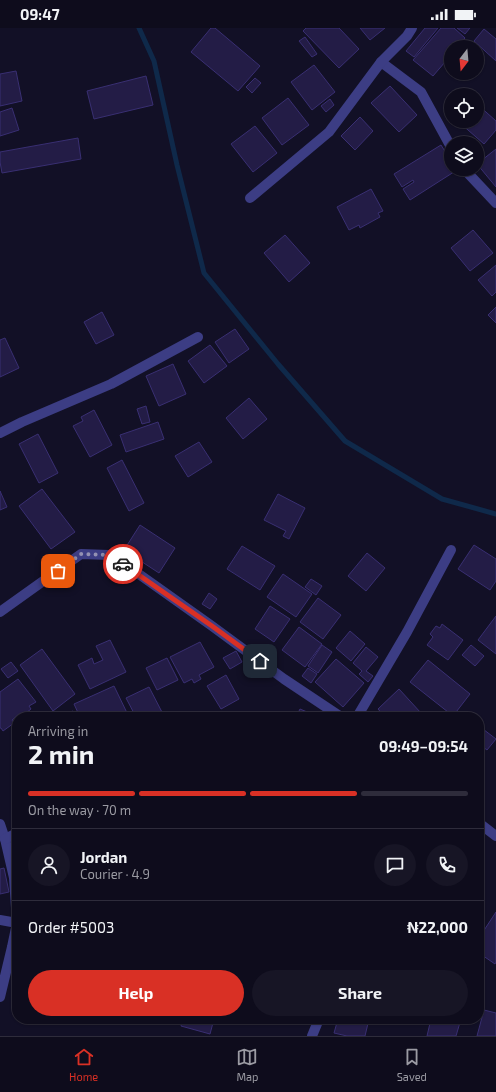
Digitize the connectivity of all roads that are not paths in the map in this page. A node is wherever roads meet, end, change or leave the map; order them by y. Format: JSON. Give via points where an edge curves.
{"nodes":[{"id":1,"x":412,"y":28,"type":"edge"},
{"id":2,"x":380,"y":62,"type":"junction"},
{"id":3,"x":445,"y":136,"type":"edge"},
{"id":4,"x":471,"y":176,"type":"edge"},
{"id":5,"x":250,"y":198,"type":"dead end"},
{"id":6,"x":496,"y":203,"type":"edge"},
{"id":7,"x":198,"y":337,"type":"dead end"},
{"id":8,"x":0,"y":433,"type":"edge"},
{"id":9,"x":452,"y":550,"type":"dead end"},
{"id":10,"x":0,"y":612,"type":"edge"},
{"id":11,"x":334,"y":712,"type":"edge"},
{"id":12,"x":360,"y":712,"type":"edge"},
{"id":13,"x":0,"y":824,"type":"edge"},
{"id":14,"x":484,"y":827,"type":"edge"},
{"id":15,"x":12,"y":836,"type":"edge"},
{"id":16,"x":496,"y":836,"type":"edge"},
{"id":17,"x":5,"y":839,"type":"junction"},
{"id":18,"x":12,"y":869,"type":"edge"},
{"id":19,"x":0,"y":920,"type":"edge"},
{"id":20,"x":12,"y":922,"type":"edge"},
{"id":21,"x":12,"y":947,"type":"edge"},
{"id":22,"x":0,"y":997,"type":"edge"},
{"id":23,"x":317,"y":1024,"type":"edge"},
{"id":24,"x":312,"y":1036,"type":"edge"}],
"edges":[{"from":1,"to":2,"type":"street"},
{"from":2,"to":3,"type":"street","via":[[421,92]]},
{"from":2,"to":5,"type":"street","via":[[329,132]]},
{"from":4,"to":6,"type":"street"},
{"from":7,"to":8,"type":"street","via":[[111,384]]},
{"from":9,"to":12,"type":"street","via":[[408,632]]},
{"from":10,"to":11,"type":"street","via":[[81,554],[109,555]]},
{"from":13,"to":17,"type":"street"},
{"from":14,"to":16,"type":"street"},
{"from":15,"to":17,"type":"street"},
{"from":17,"to":18,"type":"street"},
{"from":19,"to":20,"type":"street"},
{"from":21,"to":22,"type":"street"},
{"from":23,"to":24,"type":"street"}]}
